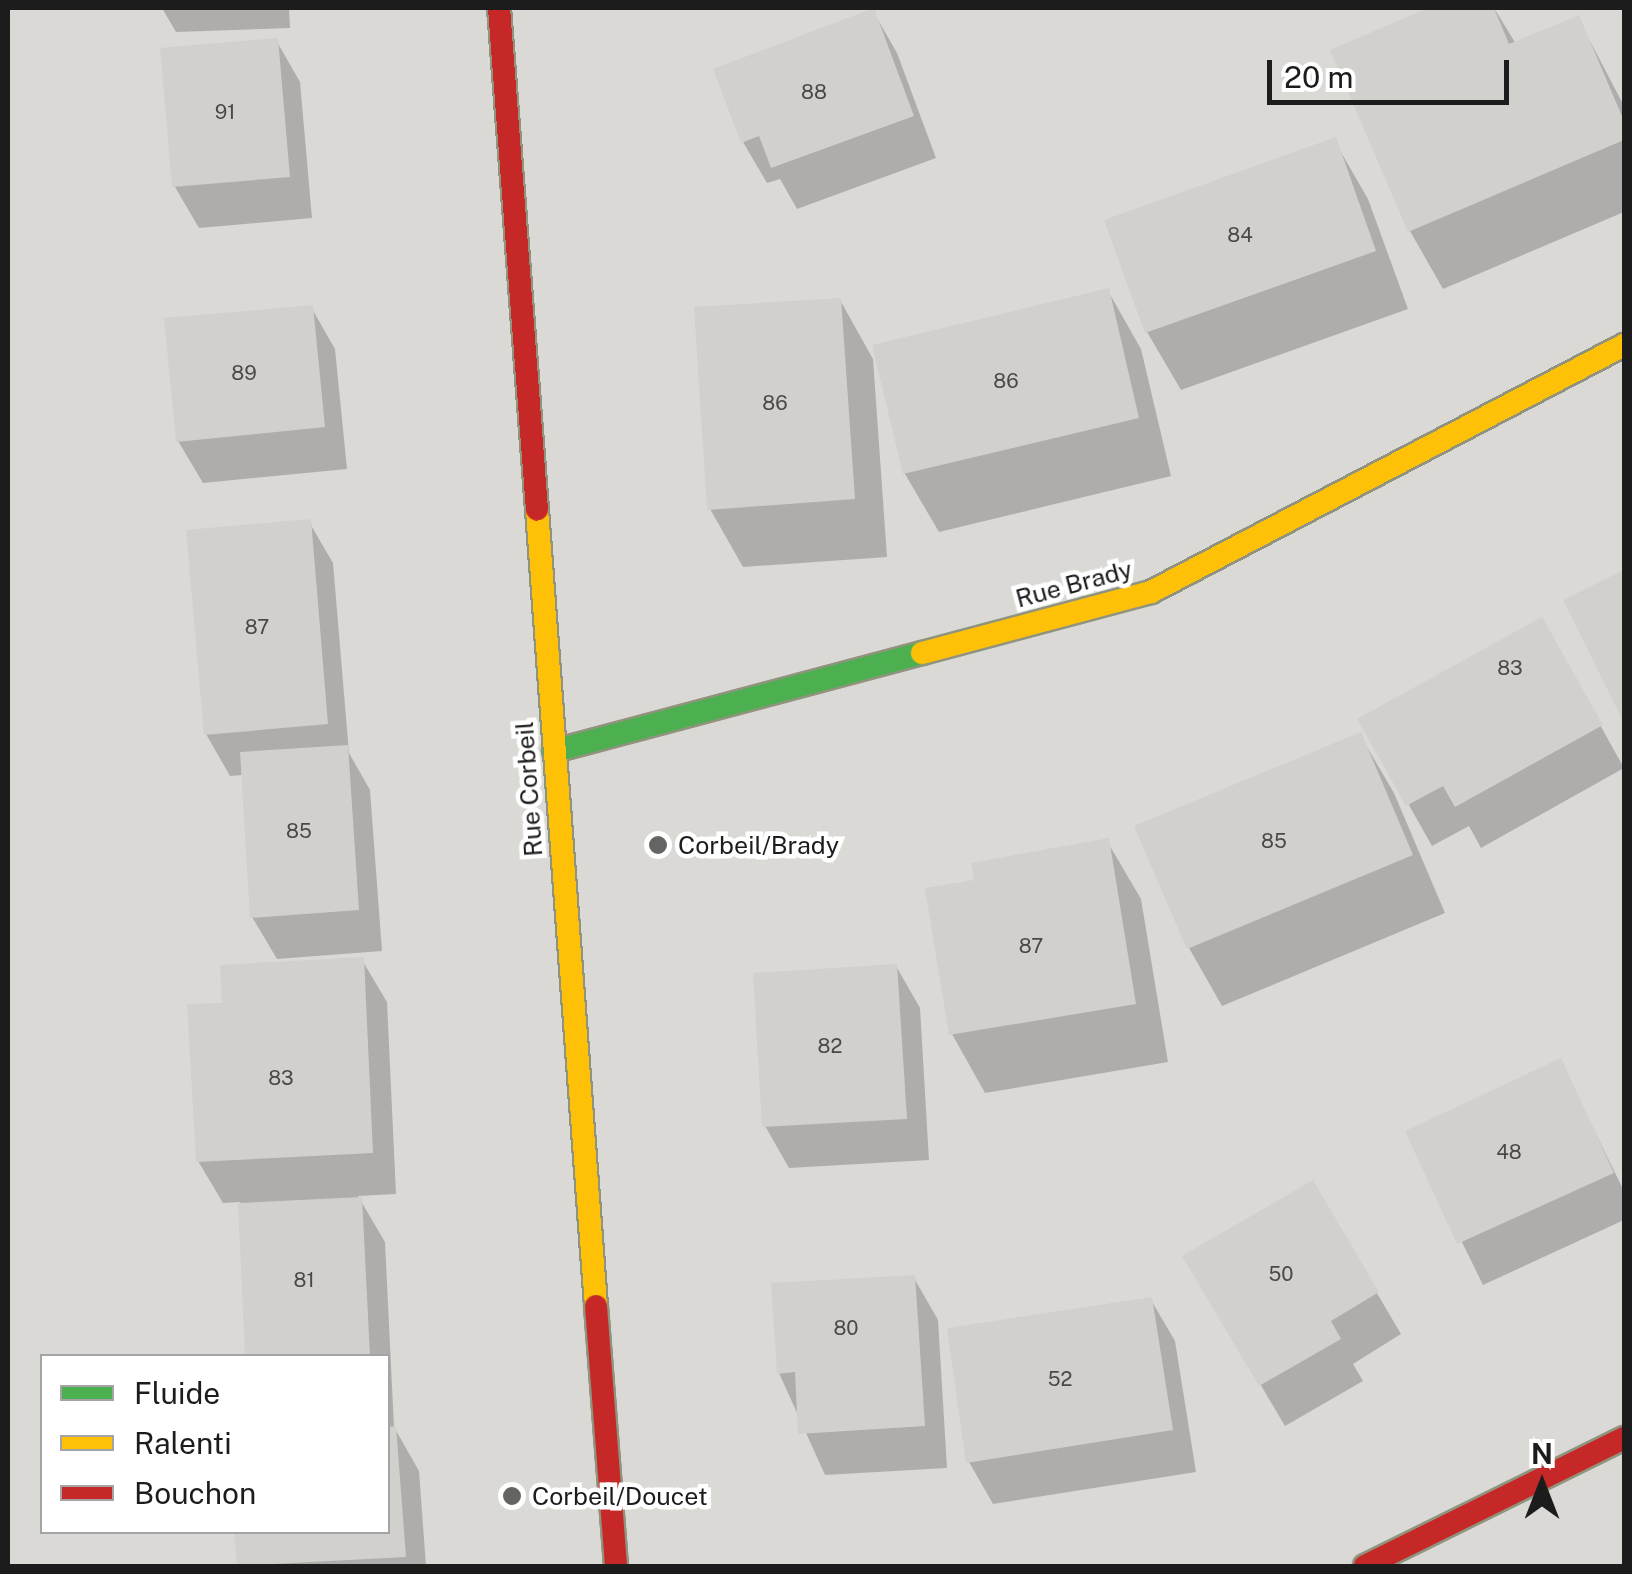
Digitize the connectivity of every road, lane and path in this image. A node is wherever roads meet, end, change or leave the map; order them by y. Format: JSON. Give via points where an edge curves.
{"nodes":[{"id":1,"x":499,"y":8,"type":"edge"},
{"id":2,"x":1624,"y":345,"type":"edge"},
{"id":3,"x":554,"y":751,"type":"junction"},
{"id":4,"x":1624,"y":1438,"type":"edge"},
{"id":5,"x":616,"y":1566,"type":"edge"},
{"id":6,"x":1365,"y":1566,"type":"edge"}],
"edges":[{"from":1,"to":3,"type":"street","name":"Rue Corbeil"},
{"from":2,"to":3,"type":"street","name":"Rue Brady","via":[[1152,592]]},
{"from":3,"to":5,"type":"street","name":"Rue Corbeil"},
{"from":4,"to":6,"type":"street"}]}
